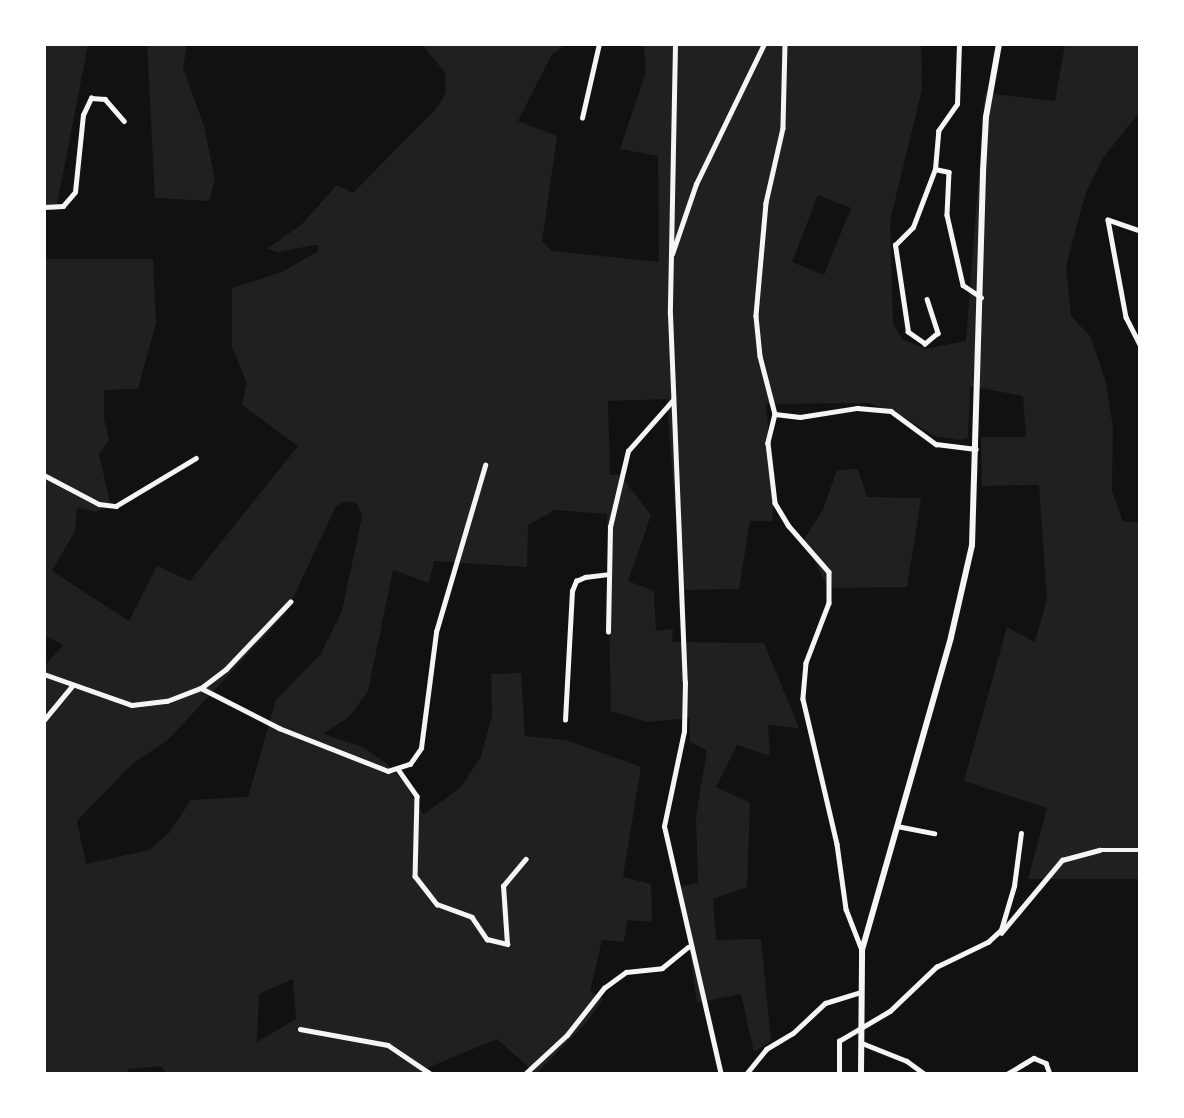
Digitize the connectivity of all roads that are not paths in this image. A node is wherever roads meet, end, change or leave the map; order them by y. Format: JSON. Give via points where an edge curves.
{"nodes":[{"id":1,"x":599,"y":44,"type":"edge"},
{"id":2,"x":675,"y":44,"type":"edge"},
{"id":3,"x":764,"y":44,"type":"edge"},
{"id":4,"x":785,"y":44,"type":"edge"},
{"id":5,"x":999,"y":44,"type":"edge"},
{"id":6,"x":958,"y":45,"type":"edge"},
{"id":7,"x":582,"y":118,"type":"dead end"},
{"id":8,"x":124,"y":121,"type":"dead end"},
{"id":9,"x":935,"y":169,"type":"junction"},
{"id":10,"x":44,"y":207,"type":"edge"},
{"id":11,"x":1140,"y":231,"type":"edge"},
{"id":12,"x":669,"y":262,"type":"junction"},
{"id":13,"x":981,"y":298,"type":"junction"},
{"id":14,"x":927,"y":299,"type":"dead end"},
{"id":15,"x":1140,"y":344,"type":"edge"},
{"id":16,"x":674,"y":399,"type":"junction"},
{"id":17,"x":775,"y":414,"type":"junction"},
{"id":18,"x":977,"y":449,"type":"junction"},
{"id":19,"x":196,"y":458,"type":"dead end"},
{"id":20,"x":485,"y":465,"type":"dead end"},
{"id":21,"x":44,"y":475,"type":"edge"},
{"id":22,"x":608,"y":574,"type":"junction"},
{"id":23,"x":290,"y":602,"type":"dead end"},
{"id":24,"x":608,"y":632,"type":"dead end"},
{"id":25,"x":44,"y":674,"type":"edge"},
{"id":26,"x":72,"y":685,"type":"junction"},
{"id":27,"x":201,"y":688,"type":"junction"},
{"id":28,"x":44,"y":720,"type":"edge"},
{"id":29,"x":565,"y":720,"type":"dead end"},
{"id":30,"x":398,"y":769,"type":"junction"},
{"id":31,"x":895,"y":825,"type":"junction"},
{"id":32,"x":934,"y":833,"type":"dead end"},
{"id":33,"x":1021,"y":833,"type":"dead end"},
{"id":34,"x":1140,"y":850,"type":"edge"},
{"id":35,"x":526,"y":859,"type":"dead end"},
{"id":36,"x":997,"y":935,"type":"junction"},
{"id":37,"x":688,"y":947,"type":"junction"},
{"id":38,"x":862,"y":950,"type":"junction"},
{"id":39,"x":860,"y":992,"type":"junction"},
{"id":40,"x":300,"y":1029,"type":"dead end"},
{"id":41,"x":861,"y":1031,"type":"junction"},
{"id":42,"x":861,"y":1043,"type":"junction"},
{"id":43,"x":431,"y":1074,"type":"edge"},
{"id":44,"x":525,"y":1074,"type":"edge"},
{"id":45,"x":721,"y":1074,"type":"edge"},
{"id":46,"x":747,"y":1074,"type":"edge"},
{"id":47,"x":839,"y":1074,"type":"edge"},
{"id":48,"x":861,"y":1074,"type":"edge"},
{"id":49,"x":925,"y":1074,"type":"edge"},
{"id":50,"x":1007,"y":1074,"type":"edge"},
{"id":51,"x":1050,"y":1074,"type":"edge"}],
"edges":[{"from":1,"to":7,"type":"street"},
{"from":2,"to":12,"type":"street"},
{"from":3,"to":12,"type":"street","via":[[699,176]]},
{"from":4,"to":17,"type":"street","via":[[783,128],[764,214],[756,316],[760,356]]},
{"from":5,"to":13,"type":"main road","via":[[986,117]]},
{"from":6,"to":9,"type":"street","via":[[957,104],[938,131]]},
{"from":8,"to":10,"type":"street","via":[[105,99],[91,97],[83,115],[75,192],[63,206]]},
{"from":9,"to":13,"type":"street","via":[[949,172],[947,215],[963,285]]},
{"from":9,"to":14,"type":"street","via":[[914,227],[895,245],[908,332],[926,344],[938,333]]},
{"from":11,"to":15,"type":"street","via":[[1108,220],[1126,317]]},
{"from":12,"to":16,"type":"street"},
{"from":13,"to":18,"type":"main road"},
{"from":16,"to":22,"type":"street","via":[[628,451],[610,527]]},
{"from":16,"to":37,"type":"street","via":[[684,731],[664,826]]},
{"from":17,"to":18,"type":"street","via":[[788,418],[857,408],[883,410],[899,414],[936,444]]},
{"from":17,"to":38,"type":"street","via":[[768,443],[775,503],[788,525],[830,572],[829,603],[806,663],[803,699],[837,844],[846,909]]},
{"from":18,"to":31,"type":"main road","via":[[963,589]]},
{"from":19,"to":21,"type":"street","via":[[116,506],[99,504]]},
{"from":20,"to":30,"type":"street","via":[[436,632],[421,748],[410,764]]},
{"from":22,"to":24,"type":"street"},
{"from":22,"to":29,"type":"street","via":[[576,581],[572,591]]},
{"from":23,"to":27,"type":"street","via":[[249,649]]},
{"from":25,"to":26,"type":"street"},
{"from":26,"to":27,"type":"street","via":[[132,705],[167,701]]},
{"from":26,"to":28,"type":"street"},
{"from":27,"to":30,"type":"street","via":[[279,728],[388,771]]},
{"from":30,"to":35,"type":"street","via":[[417,796],[415,876],[436,904],[472,918],[487,939],[507,944],[503,886]]},
{"from":31,"to":32,"type":"street"},
{"from":31,"to":38,"type":"main road"},
{"from":33,"to":36,"type":"street","via":[[1014,886]]},
{"from":34,"to":36,"type":"street","via":[[1100,850],[1062,860],[1008,929]]},
{"from":36,"to":41,"type":"street","via":[[936,967],[900,1003]]},
{"from":37,"to":44,"type":"street","via":[[662,968],[626,972],[604,988],[567,1035]]},
{"from":37,"to":45,"type":"street"},
{"from":38,"to":39,"type":"main road"},
{"from":39,"to":41,"type":"main road"},
{"from":39,"to":46,"type":"street","via":[[825,1003],[793,1034],[766,1049]]},
{"from":40,"to":43,"type":"street","via":[[388,1045]]},
{"from":41,"to":42,"type":"main road"},
{"from":41,"to":47,"type":"street","via":[[836,1043]]},
{"from":42,"to":48,"type":"main road"},
{"from":42,"to":49,"type":"street","via":[[907,1061]]},
{"from":50,"to":51,"type":"street","via":[[1034,1058],[1046,1063]]}]}
